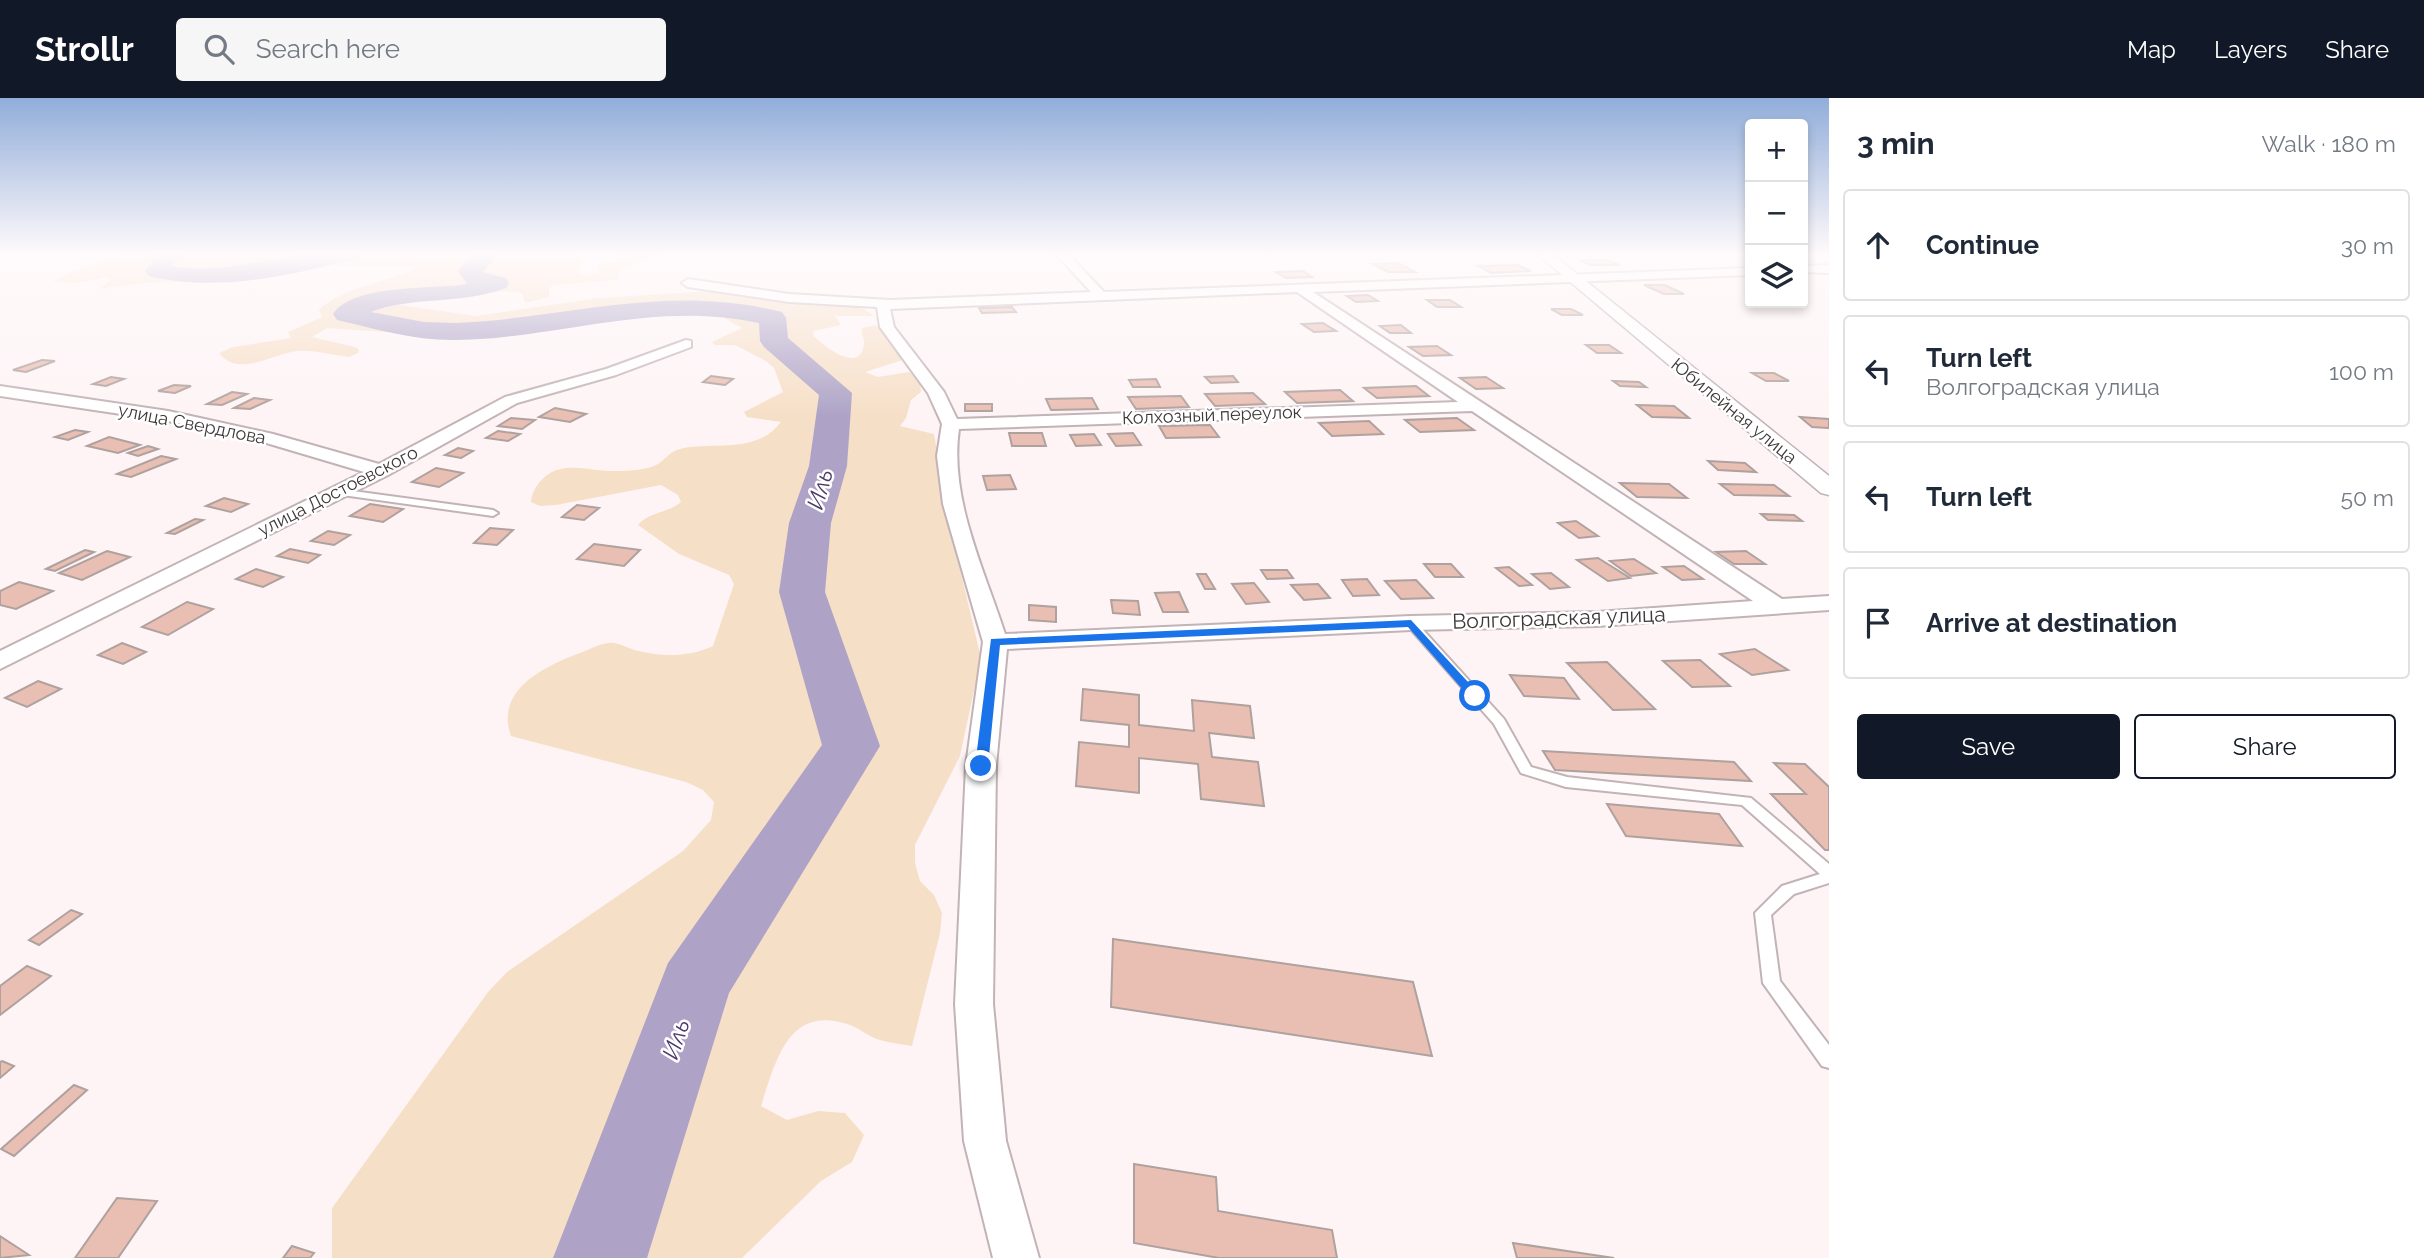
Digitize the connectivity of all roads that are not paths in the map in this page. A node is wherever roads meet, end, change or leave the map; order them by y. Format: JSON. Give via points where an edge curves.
{"nodes":[{"id":1,"x":885,"y":307,"type":"edge"},
{"id":2,"x":1327,"y":307,"type":"edge"},
{"id":3,"x":1607,"y":307,"type":"edge"},
{"id":4,"x":686,"y":344,"type":"dead end"},
{"id":5,"x":0,"y":391,"type":"edge"},
{"id":6,"x":1474,"y":406,"type":"junction"},
{"id":7,"x":951,"y":424,"type":"junction"},
{"id":8,"x":381,"y":471,"type":"junction"},
{"id":9,"x":1829,"y":488,"type":"edge"},
{"id":10,"x":338,"y":492,"type":"junction"},
{"id":11,"x":493,"y":513,"type":"dead end"},
{"id":12,"x":1829,"y":604,"type":"edge"},
{"id":13,"x":1779,"y":607,"type":"junction"},
{"id":14,"x":1411,"y":623,"type":"junction"},
{"id":15,"x":995,"y":642,"type":"junction"},
{"id":16,"x":0,"y":661,"type":"edge"},
{"id":17,"x":1829,"y":875,"type":"edge"},
{"id":18,"x":1829,"y":1060,"type":"edge"},
{"id":19,"x":1016,"y":1258,"type":"edge"}],
"edges":[{"from":1,"to":7,"type":"street","via":[[887,327],[936,392]]},
{"from":2,"to":6,"type":"street"},
{"from":3,"to":9,"type":"street","name":"Юбилейная улица"},
{"from":4,"to":8,"type":"street","name":"улица Достоевского","via":[[611,372],[511,400]]},
{"from":5,"to":8,"type":"street","name":"улица Свердлова","via":[[169,416]]},
{"from":6,"to":7,"type":"street","name":"Колхозный переулок"},
{"from":6,"to":13,"type":"street"},
{"from":7,"to":15,"type":"street","via":[[946,456],[953,504]]},
{"from":8,"to":10,"type":"street","name":"улица Достоевского"},
{"from":10,"to":11,"type":"lane"},
{"from":10,"to":16,"type":"street","name":"улица Достоевского"},
{"from":12,"to":13,"type":"street","name":"Волгоградская улица"},
{"from":13,"to":14,"type":"street","name":"Волгоградская улица","via":[[1597,619]]},
{"from":14,"to":15,"type":"street","name":"Волгоградская улица"},
{"from":14,"to":17,"type":"lane","via":[[1499,722],[1526,770],[1566,782],[1745,801]]},
{"from":15,"to":19,"type":"street","via":[[981,766],[974,1004],[985,1141]]},
{"from":17,"to":18,"type":"lane","via":[[1788,890],[1763,913],[1772,983]]}]}
